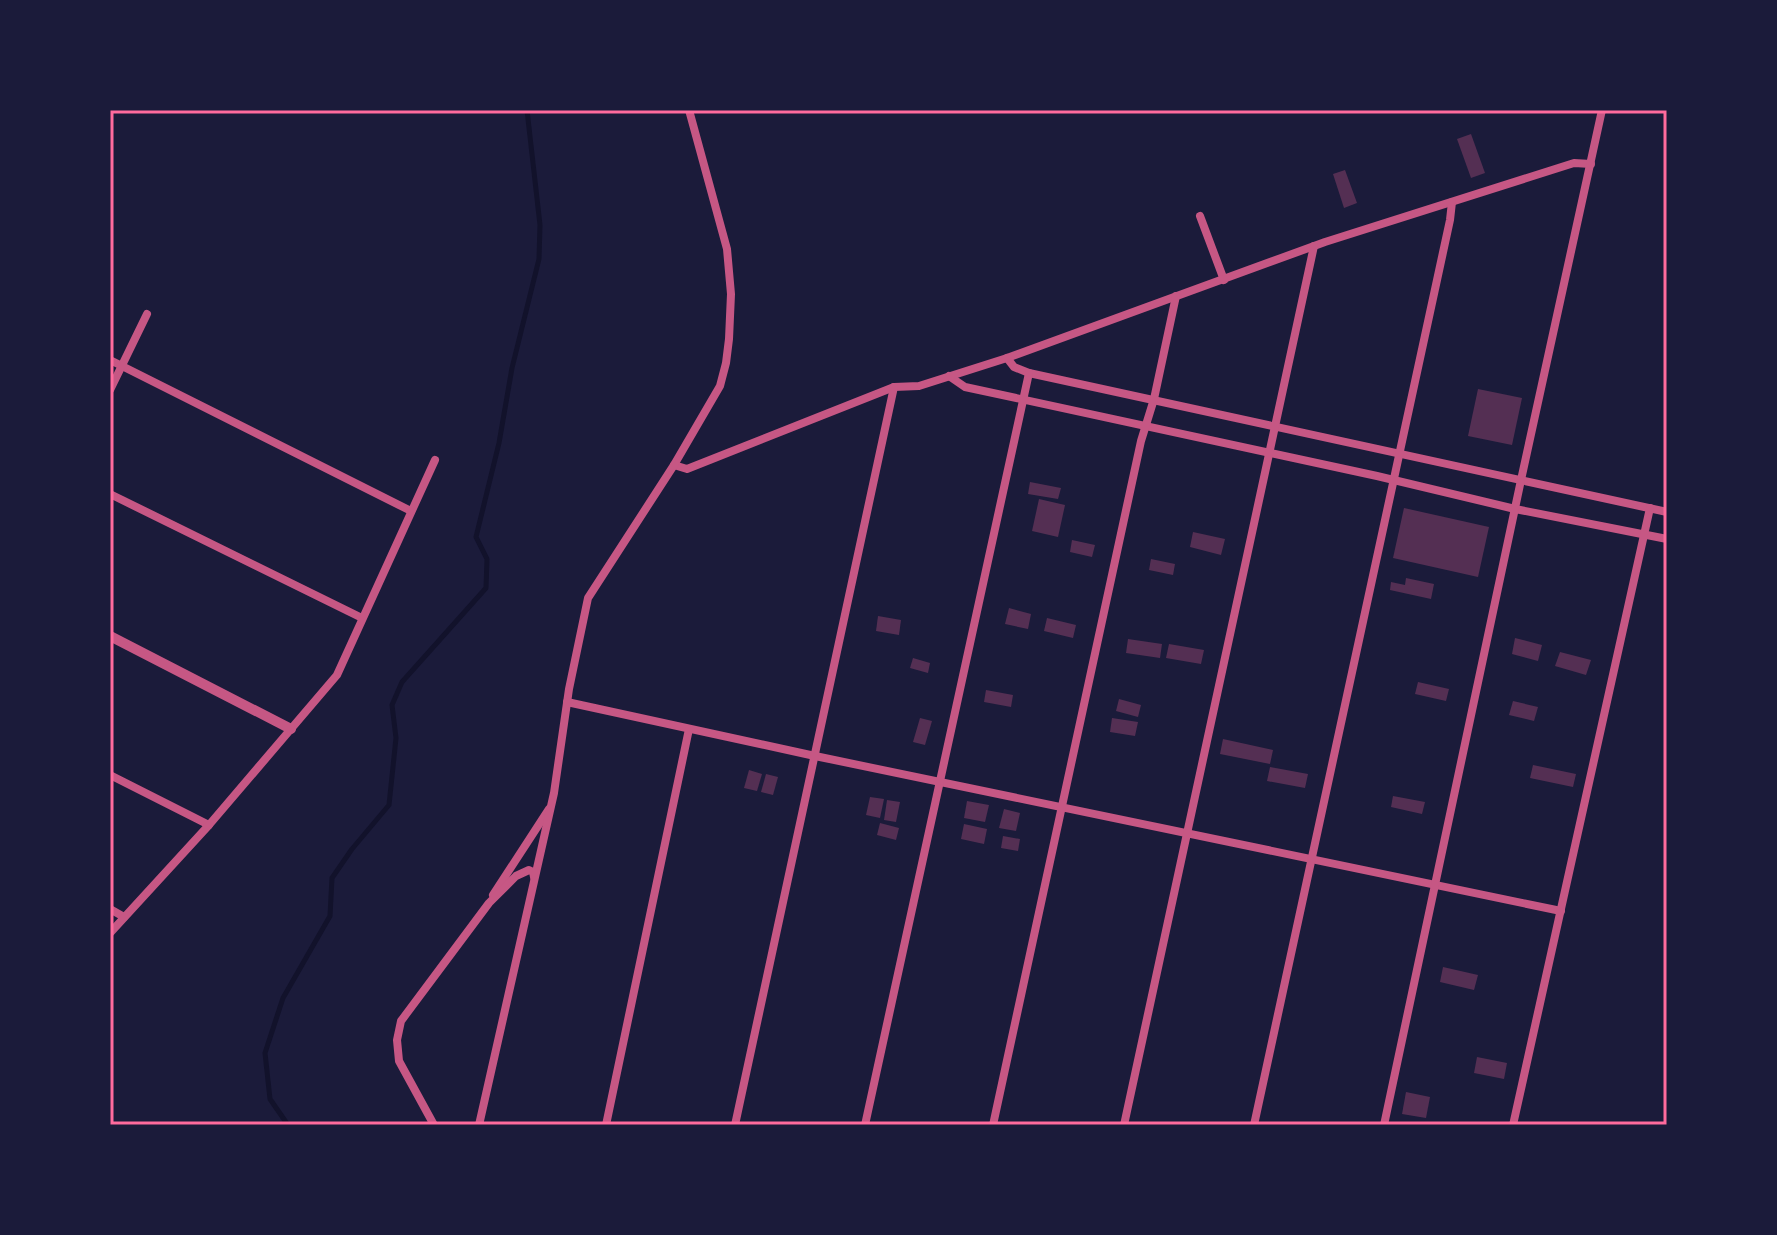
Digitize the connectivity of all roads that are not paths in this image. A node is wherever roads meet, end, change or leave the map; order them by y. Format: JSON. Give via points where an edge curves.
{"nodes":[{"id":1,"x":689,"y":110,"type":"edge"},
{"id":2,"x":1602,"y":110,"type":"edge"},
{"id":3,"x":1591,"y":164,"type":"junction"},
{"id":4,"x":1452,"y":202,"type":"junction"},
{"id":5,"x":1200,"y":216,"type":"dead end"},
{"id":6,"x":1314,"y":246,"type":"junction"},
{"id":7,"x":1224,"y":280,"type":"junction"},
{"id":8,"x":1176,"y":296,"type":"junction"},
{"id":9,"x":147,"y":314,"type":"dead end"},
{"id":10,"x":1007,"y":358,"type":"junction"},
{"id":11,"x":110,"y":360,"type":"edge"},
{"id":12,"x":122,"y":366,"type":"junction"},
{"id":13,"x":1029,"y":373,"type":"junction"},
{"id":14,"x":949,"y":376,"type":"junction"},
{"id":15,"x":894,"y":387,"type":"junction"},
{"id":16,"x":110,"y":390,"type":"edge"},
{"id":17,"x":1023,"y":399,"type":"junction"},
{"id":18,"x":1154,"y":399,"type":"junction"},
{"id":19,"x":1145,"y":426,"type":"junction"},
{"id":20,"x":1275,"y":426,"type":"junction"},
{"id":21,"x":1269,"y":452,"type":"junction"},
{"id":22,"x":1399,"y":453,"type":"junction"},
{"id":23,"x":435,"y":460,"type":"dead end"},
{"id":24,"x":674,"y":465,"type":"junction"},
{"id":25,"x":1393,"y":480,"type":"junction"},
{"id":26,"x":1521,"y":480,"type":"junction"},
{"id":27,"x":110,"y":494,"type":"edge"},
{"id":28,"x":1650,"y":508,"type":"junction"},
{"id":29,"x":1515,"y":509,"type":"junction"},
{"id":30,"x":411,"y":511,"type":"junction"},
{"id":31,"x":1667,"y":512,"type":"edge"},
{"id":32,"x":1644,"y":534,"type":"junction"},
{"id":33,"x":1667,"y":539,"type":"edge"},
{"id":34,"x":362,"y":618,"type":"junction"},
{"id":35,"x":110,"y":636,"type":"edge"},
{"id":36,"x":567,"y":702,"type":"junction"},
{"id":37,"x":291,"y":729,"type":"junction"},
{"id":38,"x":689,"y":729,"type":"junction"},
{"id":39,"x":815,"y":756,"type":"junction"},
{"id":40,"x":110,"y":775,"type":"edge"},
{"id":41,"x":940,"y":782,"type":"junction"},
{"id":42,"x":551,"y":806,"type":"junction"},
{"id":43,"x":1062,"y":807,"type":"junction"},
{"id":44,"x":209,"y":825,"type":"junction"},
{"id":45,"x":1187,"y":833,"type":"junction"},
{"id":46,"x":1312,"y":859,"type":"junction"},
{"id":47,"x":534,"y":880,"type":"junction"},
{"id":48,"x":1435,"y":885,"type":"junction"},
{"id":49,"x":489,"y":903,"type":"junction"},
{"id":50,"x":110,"y":909,"type":"edge"},
{"id":51,"x":1561,"y":911,"type":"junction"},
{"id":52,"x":124,"y":917,"type":"junction"},
{"id":53,"x":110,"y":933,"type":"edge"},
{"id":54,"x":434,"y":1125,"type":"edge"},
{"id":55,"x":479,"y":1125,"type":"edge"},
{"id":56,"x":606,"y":1125,"type":"edge"},
{"id":57,"x":735,"y":1125,"type":"edge"},
{"id":58,"x":865,"y":1125,"type":"edge"},
{"id":59,"x":993,"y":1125,"type":"edge"},
{"id":60,"x":1124,"y":1125,"type":"edge"},
{"id":61,"x":1254,"y":1125,"type":"edge"},
{"id":62,"x":1384,"y":1125,"type":"edge"},
{"id":63,"x":1513,"y":1125,"type":"edge"}],
"edges":[{"from":1,"to":24,"type":"street","via":[[727,249],[731,316],[720,386]]},
{"from":2,"to":3,"type":"street"},
{"from":3,"to":4,"type":"street","via":[[1574,163]]},
{"from":3,"to":26,"type":"street"},
{"from":4,"to":6,"type":"street"},
{"from":4,"to":22,"type":"street"},
{"from":5,"to":7,"type":"street"},
{"from":6,"to":7,"type":"street"},
{"from":6,"to":20,"type":"street"},
{"from":7,"to":8,"type":"street"},
{"from":8,"to":10,"type":"street"},
{"from":8,"to":18,"type":"street"},
{"from":9,"to":12,"type":"street"},
{"from":10,"to":13,"type":"street"},
{"from":10,"to":14,"type":"street"},
{"from":11,"to":12,"type":"street"},
{"from":12,"to":16,"type":"street"},
{"from":12,"to":30,"type":"street"},
{"from":13,"to":17,"type":"street"},
{"from":13,"to":18,"type":"street"},
{"from":14,"to":15,"type":"street"},
{"from":14,"to":17,"type":"street","via":[[965,387]]},
{"from":15,"to":24,"type":"street","via":[[687,469]]},
{"from":15,"to":39,"type":"street"},
{"from":17,"to":19,"type":"street"},
{"from":17,"to":41,"type":"street"},
{"from":18,"to":19,"type":"street"},
{"from":18,"to":20,"type":"street"},
{"from":19,"to":21,"type":"street"},
{"from":19,"to":43,"type":"street"},
{"from":20,"to":21,"type":"street"},
{"from":20,"to":22,"type":"street"},
{"from":21,"to":25,"type":"street"},
{"from":21,"to":45,"type":"street"},
{"from":22,"to":25,"type":"street"},
{"from":22,"to":26,"type":"street"},
{"from":23,"to":30,"type":"street"},
{"from":24,"to":36,"type":"street","via":[[588,598]]},
{"from":25,"to":29,"type":"street"},
{"from":25,"to":46,"type":"street"},
{"from":26,"to":28,"type":"street"},
{"from":26,"to":29,"type":"street"},
{"from":27,"to":34,"type":"street"},
{"from":28,"to":31,"type":"street"},
{"from":28,"to":32,"type":"street"},
{"from":29,"to":32,"type":"street"},
{"from":29,"to":48,"type":"street"},
{"from":30,"to":34,"type":"street"},
{"from":32,"to":33,"type":"street"},
{"from":32,"to":51,"type":"street"},
{"from":34,"to":37,"type":"street","via":[[337,675]]},
{"from":35,"to":37,"type":"street"},
{"from":36,"to":38,"type":"street"},
{"from":36,"to":42,"type":"street"},
{"from":37,"to":44,"type":"street"},
{"from":38,"to":39,"type":"street"},
{"from":38,"to":56,"type":"street"},
{"from":39,"to":41,"type":"street"},
{"from":39,"to":57,"type":"street"},
{"from":40,"to":44,"type":"street"},
{"from":41,"to":43,"type":"street"},
{"from":41,"to":58,"type":"street"},
{"from":42,"to":47,"type":"street"},
{"from":42,"to":49,"type":"street"},
{"from":43,"to":45,"type":"street"},
{"from":43,"to":59,"type":"street"},
{"from":44,"to":52,"type":"street"},
{"from":45,"to":46,"type":"street"},
{"from":45,"to":60,"type":"street"},
{"from":46,"to":48,"type":"street"},
{"from":46,"to":61,"type":"street"},
{"from":47,"to":49,"type":"street","via":[[533,872],[521,873]]},
{"from":47,"to":55,"type":"street"},
{"from":48,"to":51,"type":"street"},
{"from":48,"to":62,"type":"street"},
{"from":49,"to":54,"type":"street","via":[[401,1021],[399,1061]]},
{"from":50,"to":52,"type":"street"},
{"from":51,"to":63,"type":"street"},
{"from":52,"to":53,"type":"street"}]}
